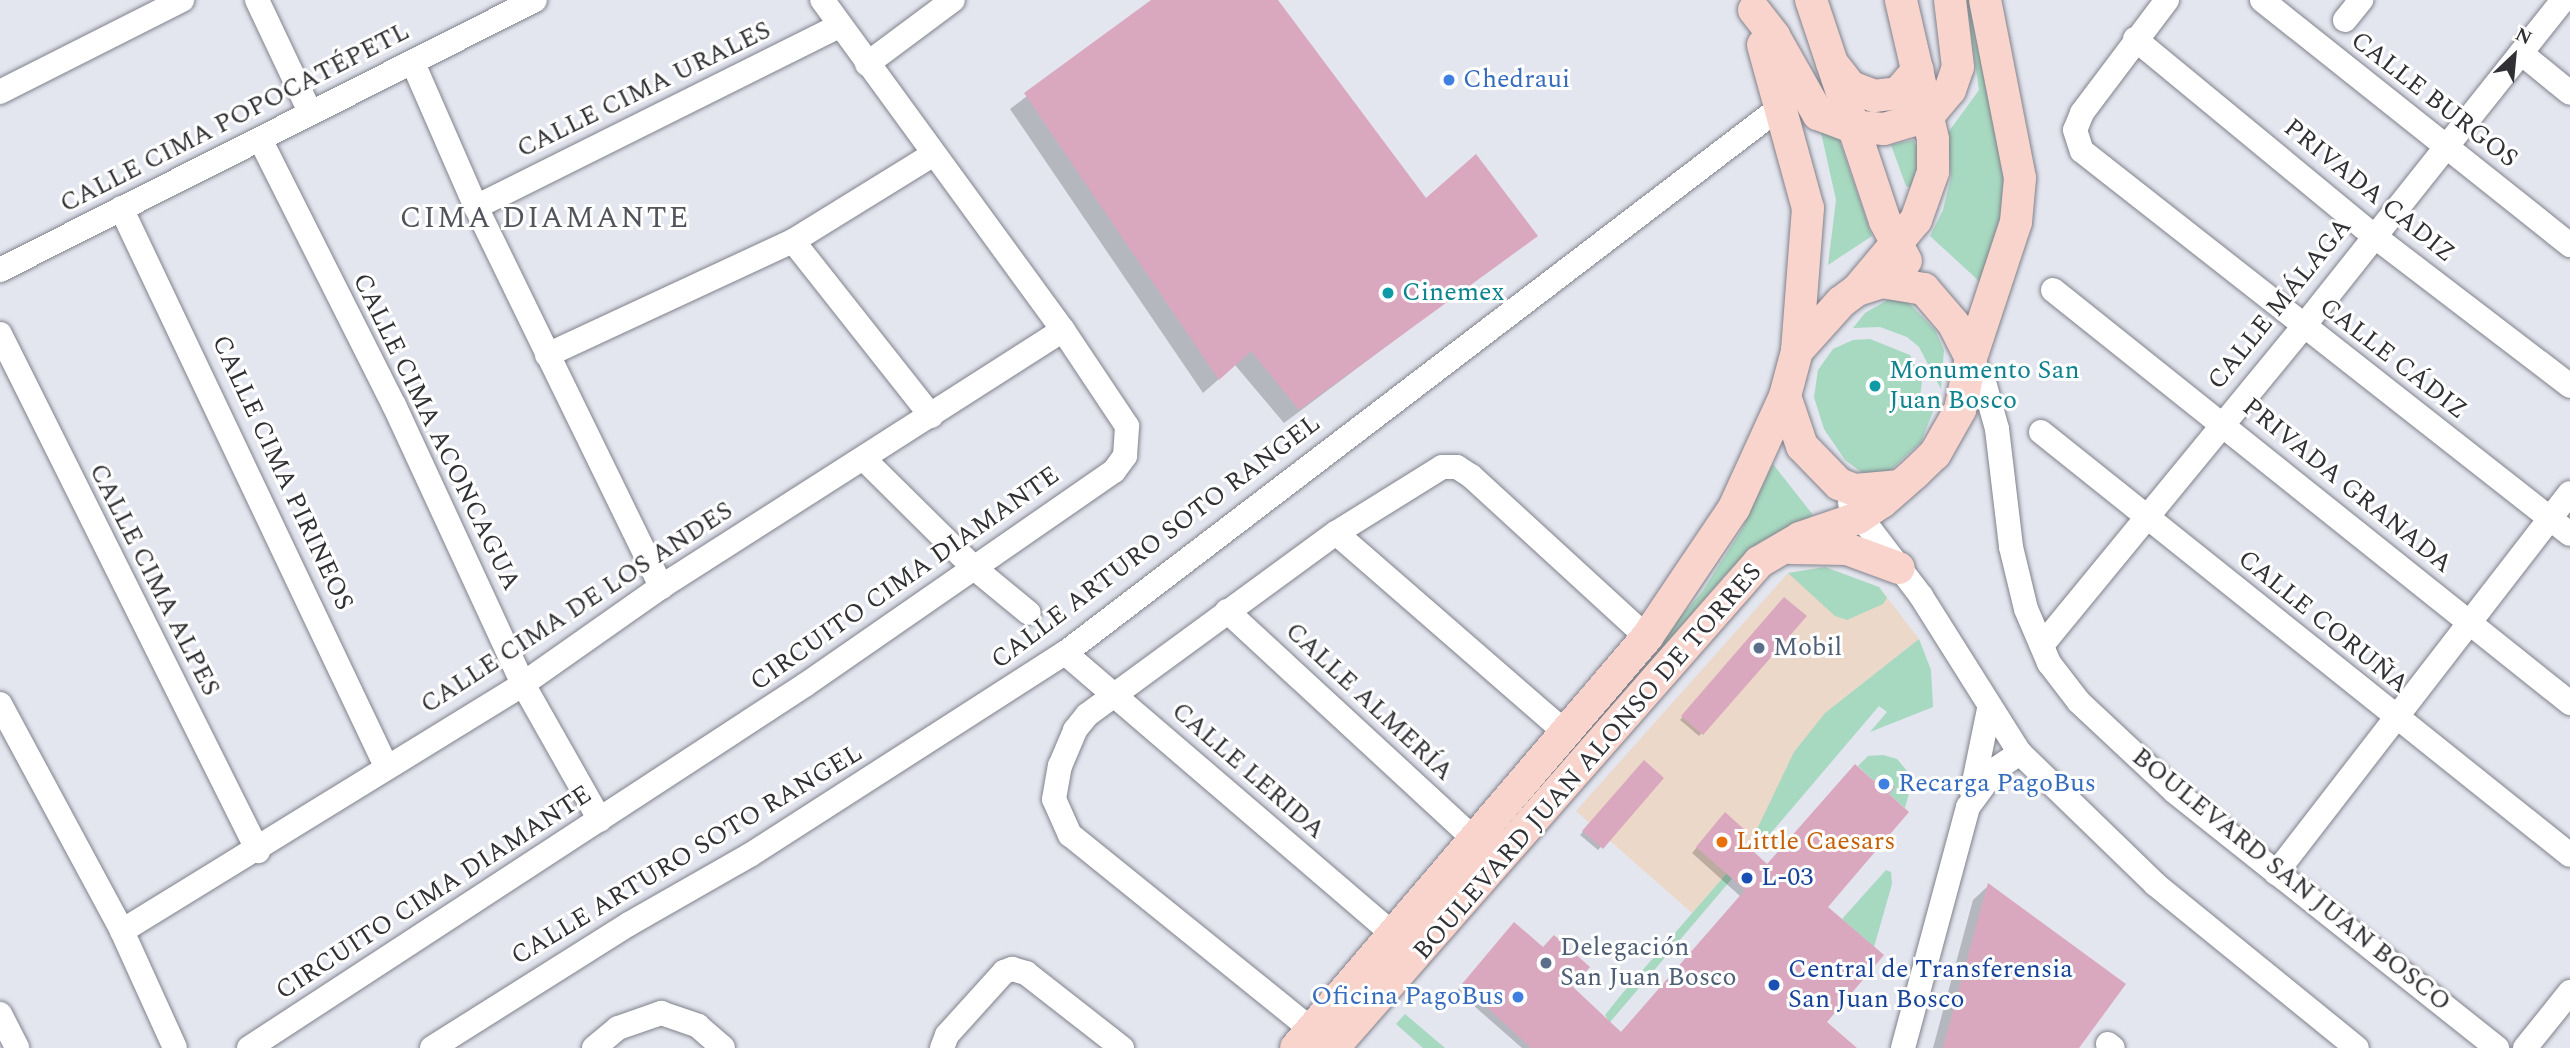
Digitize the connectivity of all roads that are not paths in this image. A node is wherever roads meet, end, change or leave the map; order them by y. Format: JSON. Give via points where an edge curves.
{"nodes":[{"id":1,"x":182,"y":0,"type":"edge"},
{"id":2,"x":257,"y":0,"type":"edge"},
{"id":3,"x":535,"y":0,"type":"edge"},
{"id":4,"x":822,"y":0,"type":"edge"},
{"id":5,"x":953,"y":0,"type":"edge"},
{"id":6,"x":1811,"y":0,"type":"edge"},
{"id":7,"x":1901,"y":0,"type":"edge"},
{"id":8,"x":1950,"y":0,"type":"edge"},
{"id":9,"x":1986,"y":0,"type":"edge"},
{"id":10,"x":2167,"y":0,"type":"edge"},
{"id":11,"x":2262,"y":0,"type":"edge"},
{"id":12,"x":2361,"y":0,"type":"edge"},
{"id":13,"x":2563,"y":0,"type":"edge"},
{"id":14,"x":1752,"y":5,"type":"edge"},
{"id":15,"x":2346,"y":20,"type":"dead end"},
{"id":16,"x":839,"y":26,"type":"junction"},
{"id":17,"x":2135,"y":39,"type":"junction"},
{"id":18,"x":2521,"y":53,"type":"junction"},
{"id":19,"x":1829,"y":59,"type":"junction"},
{"id":20,"x":413,"y":62,"type":"junction"},
{"id":21,"x":867,"y":64,"type":"junction"},
{"id":22,"x":1918,"y":70,"type":"junction"},
{"id":23,"x":0,"y":92,"type":"edge"},
{"id":24,"x":2570,"y":93,"type":"edge"},
{"id":25,"x":1779,"y":108,"type":"junction"},
{"id":26,"x":310,"y":112,"type":"junction"},
{"id":27,"x":1928,"y":116,"type":"junction"},
{"id":28,"x":1850,"y":126,"type":"junction"},
{"id":29,"x":261,"y":141,"type":"junction"},
{"id":30,"x":2446,"y":147,"type":"junction"},
{"id":31,"x":932,"y":155,"type":"junction"},
{"id":32,"x":476,"y":207,"type":"junction"},
{"id":33,"x":121,"y":208,"type":"junction"},
{"id":34,"x":2374,"y":236,"type":"junction"},
{"id":35,"x":793,"y":241,"type":"junction"},
{"id":36,"x":2570,"y":245,"type":"edge"},
{"id":37,"x":1896,"y":247,"type":"junction"},
{"id":38,"x":0,"y":270,"type":"edge"},
{"id":39,"x":1924,"y":289,"type":"junction"},
{"id":40,"x":1857,"y":290,"type":"junction"},
{"id":41,"x":2053,"y":290,"type":"dead end"},
{"id":42,"x":2303,"y":327,"type":"junction"},
{"id":43,"x":1063,"y":330,"type":"junction"},
{"id":44,"x":0,"y":334,"type":"edge"},
{"id":45,"x":1797,"y":351,"type":"junction"},
{"id":46,"x":547,"y":355,"type":"junction"},
{"id":47,"x":1971,"y":359,"type":"junction"},
{"id":48,"x":2570,"y":386,"type":"edge"},
{"id":49,"x":1785,"y":396,"type":"junction"},
{"id":50,"x":931,"y":416,"type":"junction"},
{"id":51,"x":2222,"y":424,"type":"junction"},
{"id":52,"x":2041,"y":432,"type":"dead end"},
{"id":53,"x":864,"y":459,"type":"junction"},
{"id":54,"x":1839,"y":484,"type":"junction"},
{"id":55,"x":1900,"y":486,"type":"junction"},
{"id":56,"x":2570,"y":493,"type":"edge"},
{"id":57,"x":2146,"y":517,"type":"junction"},
{"id":58,"x":1858,"y":518,"type":"junction"},
{"id":59,"x":2550,"y":518,"type":"junction"},
{"id":60,"x":1336,"y":533,"type":"junction"},
{"id":61,"x":2570,"y":534,"type":"edge"},
{"id":62,"x":1779,"y":549,"type":"junction"},
{"id":63,"x":973,"y":567,"type":"junction"},
{"id":64,"x":1899,"y":568,"type":"junction"},
{"id":65,"x":661,"y":587,"type":"junction"},
{"id":66,"x":1227,"y":611,"type":"junction"},
{"id":67,"x":1029,"y":613,"type":"dead end"},
{"id":68,"x":2469,"y":622,"type":"junction"},
{"id":69,"x":1647,"y":637,"type":"junction"},
{"id":70,"x":2042,"y":645,"type":"junction"},
{"id":71,"x":1065,"y":653,"type":"junction"},
{"id":72,"x":523,"y":684,"type":"junction"},
{"id":73,"x":1114,"y":692,"type":"junction"},
{"id":74,"x":2570,"y":703,"type":"edge"},
{"id":75,"x":0,"y":704,"type":"edge"},
{"id":76,"x":1989,"y":709,"type":"junction"},
{"id":77,"x":2393,"y":716,"type":"junction"},
{"id":78,"x":1566,"y":733,"type":"junction"},
{"id":79,"x":2020,"y":753,"type":"junction"},
{"id":80,"x":386,"y":766,"type":"junction"},
{"id":81,"x":1968,"y":807,"type":"junction"},
{"id":82,"x":600,"y":820,"type":"junction"},
{"id":83,"x":1472,"y":837,"type":"junction"},
{"id":84,"x":258,"y":851,"type":"junction"},
{"id":85,"x":2570,"y":855,"type":"edge"},
{"id":86,"x":2276,"y":873,"type":"junction"},
{"id":87,"x":122,"y":931,"type":"junction"},
{"id":88,"x":1393,"y":934,"type":"junction"},
{"id":89,"x":2570,"y":992,"type":"edge"},
{"id":90,"x":0,"y":1014,"type":"edge"},
{"id":91,"x":1313,"y":1042,"type":"edge"},
{"id":92,"x":17,"y":1048,"type":"edge"},
{"id":93,"x":176,"y":1048,"type":"edge"},
{"id":94,"x":249,"y":1048,"type":"edge"},
{"id":95,"x":432,"y":1048,"type":"edge"},
{"id":96,"x":594,"y":1048,"type":"edge"},
{"id":97,"x":723,"y":1048,"type":"edge"},
{"id":98,"x":942,"y":1048,"type":"edge"},
{"id":99,"x":1122,"y":1048,"type":"edge"},
{"id":100,"x":1903,"y":1048,"type":"edge"},
{"id":101,"x":2357,"y":1048,"type":"edge"},
{"id":102,"x":2497,"y":1048,"type":"edge"},
{"id":103,"x":2525,"y":1048,"type":"edge"}],
"edges":[{"from":1,"to":23,"type":"street"},
{"from":2,"to":26,"type":"street"},
{"from":3,"to":20,"type":"street","name":"CALLE CIMA POPOCATÉPETL"},
{"from":4,"to":16,"type":"street","name":"CIRCUITO CIMA DIAMANTE"},
{"from":5,"to":21,"type":"street"},
{"from":6,"to":19,"type":"main road"},
{"from":7,"to":22,"type":"main road"},
{"from":8,"to":27,"type":"main road","via":[[1958,67],[1950,90]]},
{"from":9,"to":47,"type":"main road","via":[[2020,178],[2016,222]]},
{"from":10,"to":17,"type":"street"},
{"from":11,"to":30,"type":"street","name":"CALLE BURGOS"},
{"from":12,"to":15,"type":"street"},
{"from":13,"to":18,"type":"street","name":"CALLE MÁLAGA"},
{"from":14,"to":25,"type":"main road"},
{"from":14,"to":28,"type":"main road","via":[[1818,114]]},
{"from":16,"to":21,"type":"street","name":"CIRCUITO CIMA DIAMANTE"},
{"from":16,"to":32,"type":"street","name":"CALLE CIMA URALES"},
{"from":17,"to":34,"type":"street","name":"PRIVADA CADIZ"},
{"from":17,"to":42,"type":"street","name":"CALLE CÁDIZ","via":[[2082,113],[2075,130],[2082,151]]},
{"from":18,"to":24,"type":"street"},
{"from":18,"to":30,"type":"street","name":"CALLE MÁLAGA"},
{"from":19,"to":22,"type":"main road","via":[[1851,87],[1874,96],[1898,93]]},
{"from":19,"to":28,"type":"main road"},
{"from":20,"to":26,"type":"street","name":"CALLE CIMA POPOCATÉPETL"},
{"from":20,"to":32,"type":"street"},
{"from":21,"to":31,"type":"street","name":"CIRCUITO CIMA DIAMANTE"},
{"from":22,"to":27,"type":"main road"},
{"from":25,"to":45,"type":"main road","via":[[1808,208]]},
{"from":25,"to":71,"type":"street","name":"CALLE ARTURO SOTO RANGEL"},
{"from":26,"to":29,"type":"street","name":"CALLE CIMA POPOCATÉPETL"},
{"from":27,"to":28,"type":"main road","via":[[1896,127]]},
{"from":27,"to":37,"type":"main road","via":[[1935,159],[1931,184],[1921,211]]},
{"from":28,"to":37,"type":"main road"},
{"from":29,"to":33,"type":"street","name":"CALLE CIMA POPOCATÉPETL"},
{"from":29,"to":72,"type":"street","name":"CALLE CIMA ACONCAGUA","via":[[394,405]]},
{"from":30,"to":34,"type":"street","name":"CALLE MÁLAGA"},
{"from":30,"to":36,"type":"street","name":"CALLE BURGOS"},
{"from":31,"to":35,"type":"street"},
{"from":31,"to":43,"type":"street","name":"CIRCUITO CIMA DIAMANTE"},
{"from":32,"to":46,"type":"street"},
{"from":33,"to":38,"type":"street","name":"CALLE CIMA POPOCATÉPETL"},
{"from":33,"to":80,"type":"street","name":"CALLE CIMA PIRINEOS"},
{"from":34,"to":42,"type":"street","name":"CALLE MÁLAGA"},
{"from":34,"to":48,"type":"street","name":"PRIVADA CADIZ"},
{"from":35,"to":46,"type":"street"},
{"from":35,"to":50,"type":"street"},
{"from":37,"to":39,"type":"main road"},
{"from":37,"to":40,"type":"main road"},
{"from":39,"to":40,"type":"main road","via":[[1899,281]]},
{"from":39,"to":47,"type":"main road","via":[[1954,324]]},
{"from":40,"to":45,"type":"main road"},
{"from":41,"to":51,"type":"street","name":"PRIVADA GRANADA"},
{"from":42,"to":51,"type":"street","name":"CALLE MÁLAGA"},
{"from":42,"to":59,"type":"street","name":"CALLE CÁDIZ"},
{"from":43,"to":50,"type":"street","name":"CALLE CIMA DE LOS ANDES"},
{"from":43,"to":63,"type":"street","name":"CIRCUITO CIMA DIAMANTE","via":[[1127,426],[1125,457],[1114,471]]},
{"from":44,"to":84,"type":"street","name":"CALLE CIMA ALPES"},
{"from":45,"to":49,"type":"main road"},
{"from":46,"to":65,"type":"street"},
{"from":47,"to":55,"type":"main road","via":[[1951,429],[1935,454]]},
{"from":47,"to":70,"type":"street","name":"BOULEVARD SAN JUAN BOSCO","via":[[1991,404],[2011,547],[2026,609]]},
{"from":49,"to":54,"type":"main road","via":[[1802,446]]},
{"from":49,"to":69,"type":"main road","name":"BOULEVARD JUAN ALONSO DE TORRES","via":[[1734,508]]},
{"from":50,"to":53,"type":"street","name":"CALLE CIMA DE LOS ANDES"},
{"from":51,"to":57,"type":"street","name":"CALLE MÁLAGA"},
{"from":51,"to":68,"type":"street","name":"PRIVADA GRANADA"},
{"from":52,"to":57,"type":"street","name":"CALLE CORUÑA"},
{"from":53,"to":63,"type":"street"},
{"from":53,"to":65,"type":"street","name":"CALLE CIMA DE LOS ANDES"},
{"from":54,"to":55,"type":"main road","via":[[1855,490]]},
{"from":54,"to":58,"type":"street"},
{"from":55,"to":58,"type":"main road","name":"BOULEVARD JUAN ALONSO DE TORRES"},
{"from":56,"to":59,"type":"street"},
{"from":57,"to":70,"type":"street","name":"CALLE MÁLAGA"},
{"from":57,"to":77,"type":"street","name":"CALLE CORUÑA"},
{"from":58,"to":62,"type":"main road","name":"BOULEVARD JUAN ALONSO DE TORRES"},
{"from":58,"to":64,"type":"street"},
{"from":59,"to":61,"type":"street","name":"CALLE CÁDIZ"},
{"from":59,"to":68,"type":"street"},
{"from":60,"to":66,"type":"street"},
{"from":60,"to":69,"type":"street","via":[[1426,473],[1457,467]]},
{"from":60,"to":78,"type":"street"},
{"from":62,"to":64,"type":"main road","via":[[1847,549]]},
{"from":62,"to":91,"type":"main road","name":"BOULEVARD JUAN ALONSO DE TORRES","via":[[1759,562],[1717,608],[1522,837]]},
{"from":63,"to":67,"type":"street"},
{"from":63,"to":82,"type":"street","name":"CIRCUITO CIMA DIAMANTE"},
{"from":64,"to":76,"type":"street","via":[[1922,596]]},
{"from":65,"to":72,"type":"street","name":"CALLE CIMA DE LOS ANDES"},
{"from":66,"to":73,"type":"street"},
{"from":66,"to":83,"type":"street","name":"CALLE ALMERÍA"},
{"from":68,"to":74,"type":"street","name":"PRIVADA GRANADA"},
{"from":68,"to":77,"type":"street"},
{"from":69,"to":78,"type":"main road","name":"BOULEVARD JUAN ALONSO DE TORRES"},
{"from":70,"to":86,"type":"street","name":"BOULEVARD SAN JUAN BOSCO","via":[[2049,663],[2079,702],[2174,792]]},
{"from":71,"to":73,"type":"street","name":"CALLE LERIDA"},
{"from":71,"to":95,"type":"street","name":"CALLE ARTURO SOTO RANGEL","via":[[750,855],[629,924]]},
{"from":72,"to":80,"type":"street","name":"CALLE CIMA DE LOS ANDES"},
{"from":72,"to":82,"type":"street","name":"CALLE CIMA ACONCAGUA"},
{"from":73,"to":88,"type":"street","name":"CALLE LERIDA","via":[[1203,775]]},
{"from":73,"to":91,"type":"street","via":[[1075,730],[1060,766],[1054,799],[1070,835]]},
{"from":75,"to":87,"type":"street"},
{"from":76,"to":79,"type":"street"},
{"from":76,"to":81,"type":"street"},
{"from":77,"to":85,"type":"street","name":"CALLE CORUÑA"},
{"from":77,"to":86,"type":"street"},
{"from":78,"to":83,"type":"main road","name":"BOULEVARD JUAN ALONSO DE TORRES"},
{"from":79,"to":81,"type":"street","via":[[1996,769]]},
{"from":79,"to":101,"type":"street","via":[[2155,884]]},
{"from":80,"to":84,"type":"street","name":"CALLE CIMA DE LOS ANDES"},
{"from":81,"to":100,"type":"street"},
{"from":82,"to":94,"type":"street","name":"CIRCUITO CIMA DIAMANTE"},
{"from":83,"to":88,"type":"main road","name":"BOULEVARD JUAN ALONSO DE TORRES"},
{"from":84,"to":87,"type":"street","name":"CALLE CIMA DE LOS ANDES"},
{"from":86,"to":102,"type":"street","name":"BOULEVARD SAN JUAN BOSCO"},
{"from":87,"to":93,"type":"street"},
{"from":88,"to":91,"type":"main road","name":"BOULEVARD JUAN ALONSO DE TORRES"},
{"from":89,"to":103,"type":"street"},
{"from":90,"to":92,"type":"street"},
{"from":96,"to":97,"type":"street","via":[[618,1028],[662,1013],[698,1026]]},
{"from":98,"to":99,"type":"street","via":[[947,1035],[1004,972],[1012,969],[1026,973]]}]}
